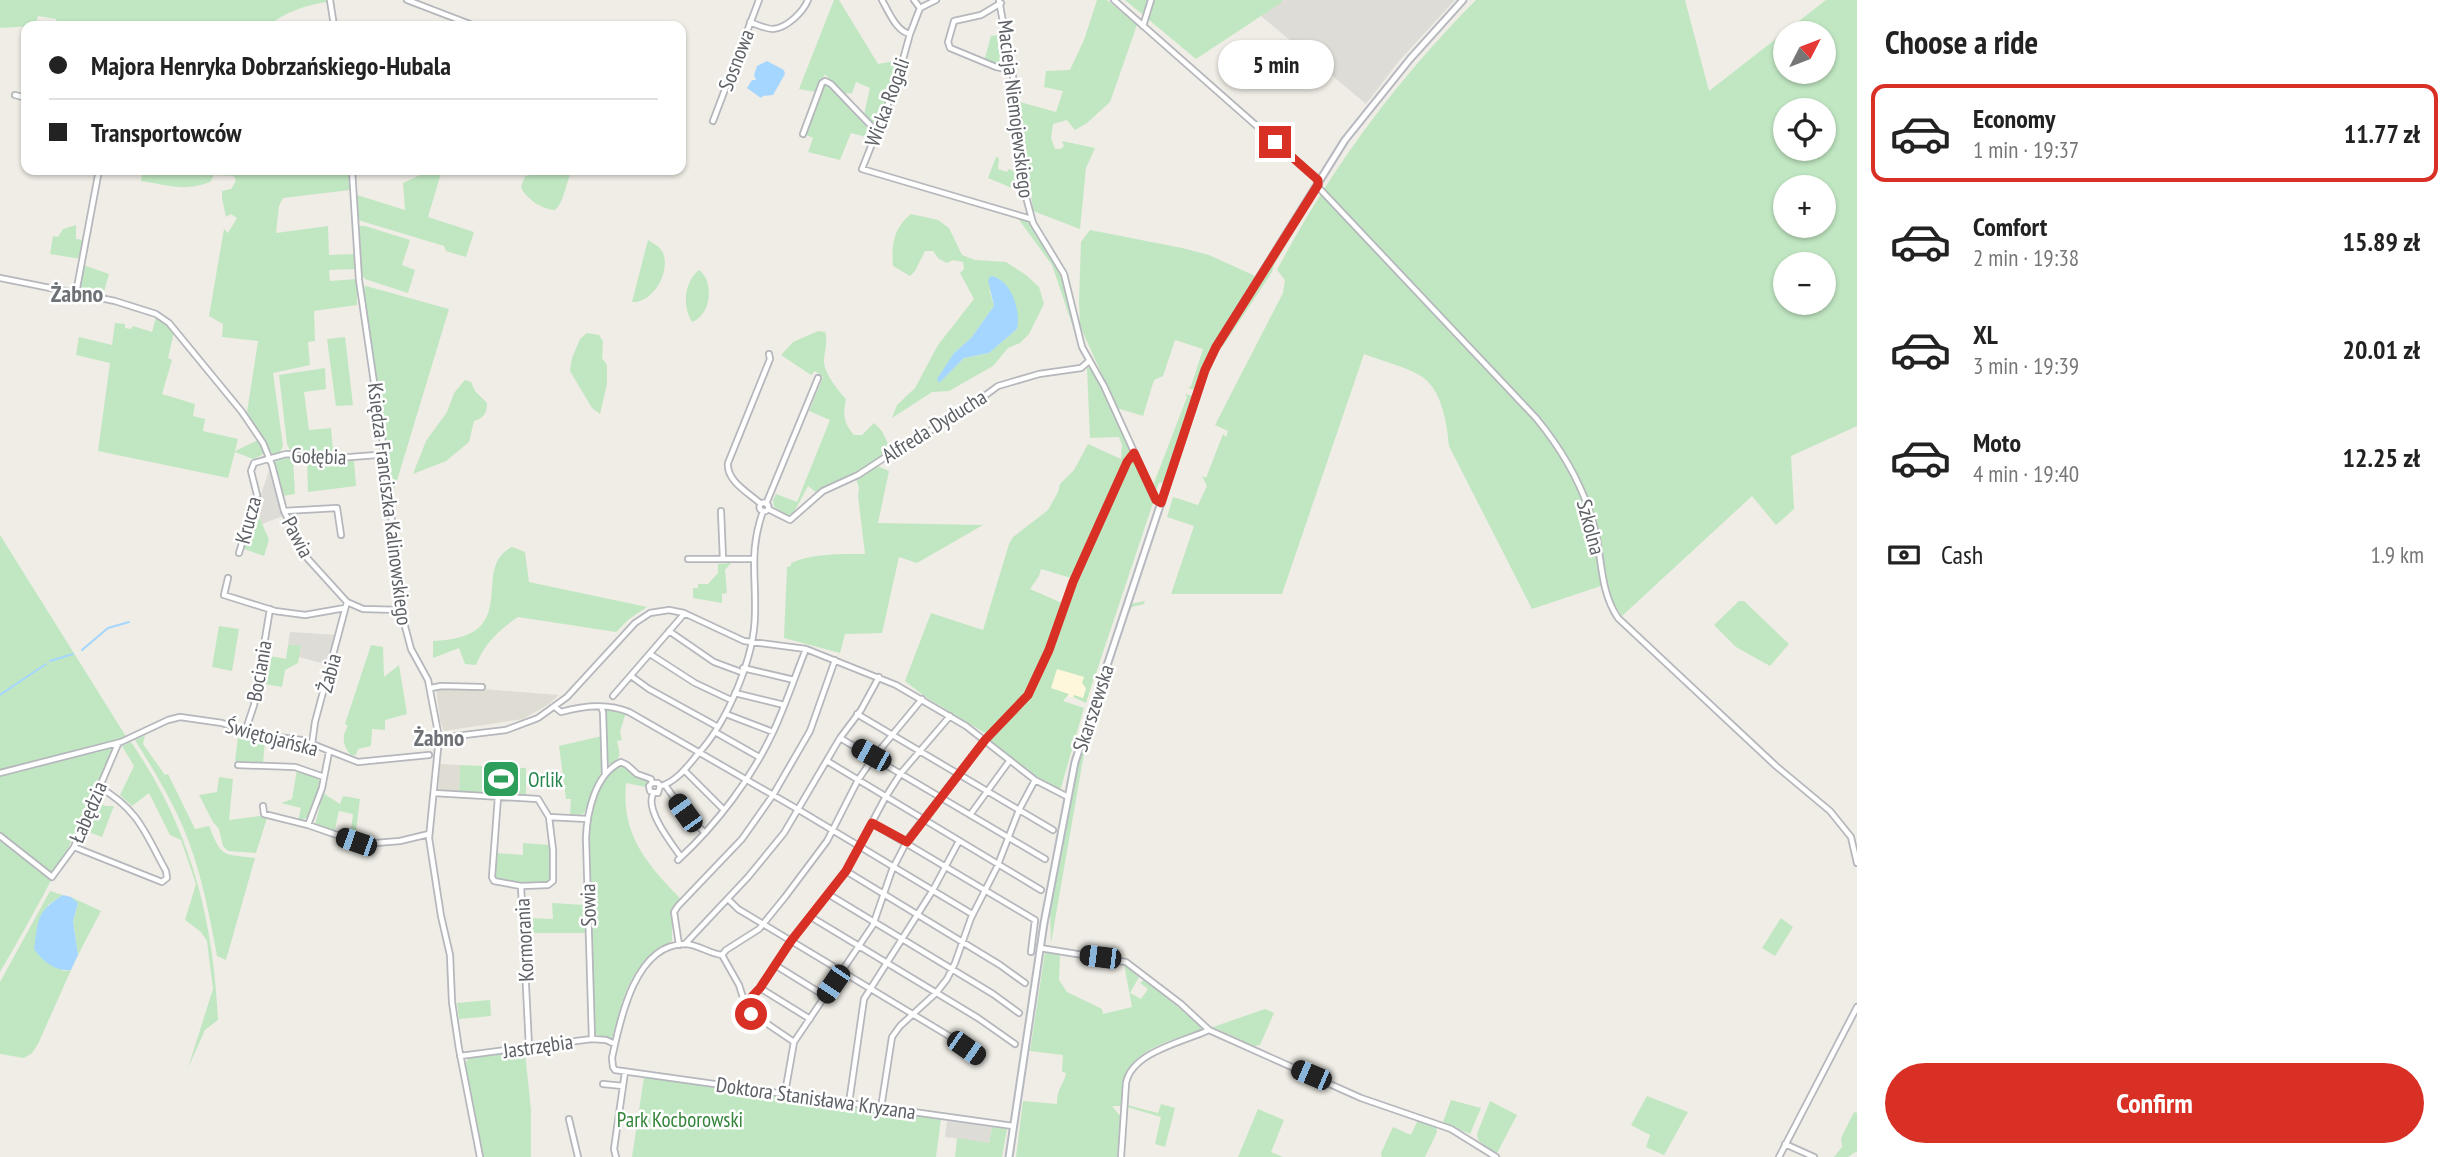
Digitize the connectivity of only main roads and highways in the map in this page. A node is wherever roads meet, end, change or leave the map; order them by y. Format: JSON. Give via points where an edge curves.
{"nodes":[{"id":1,"x":1463,"y":0,"type":"edge"},
{"id":2,"x":1009,"y":1157,"type":"edge"}],
"edges":[{"from":1,"to":2,"type":"main road","name":"Skarszewska","via":[[1345,140],[1210,359],[1078,751],[1040,948]]}]}
